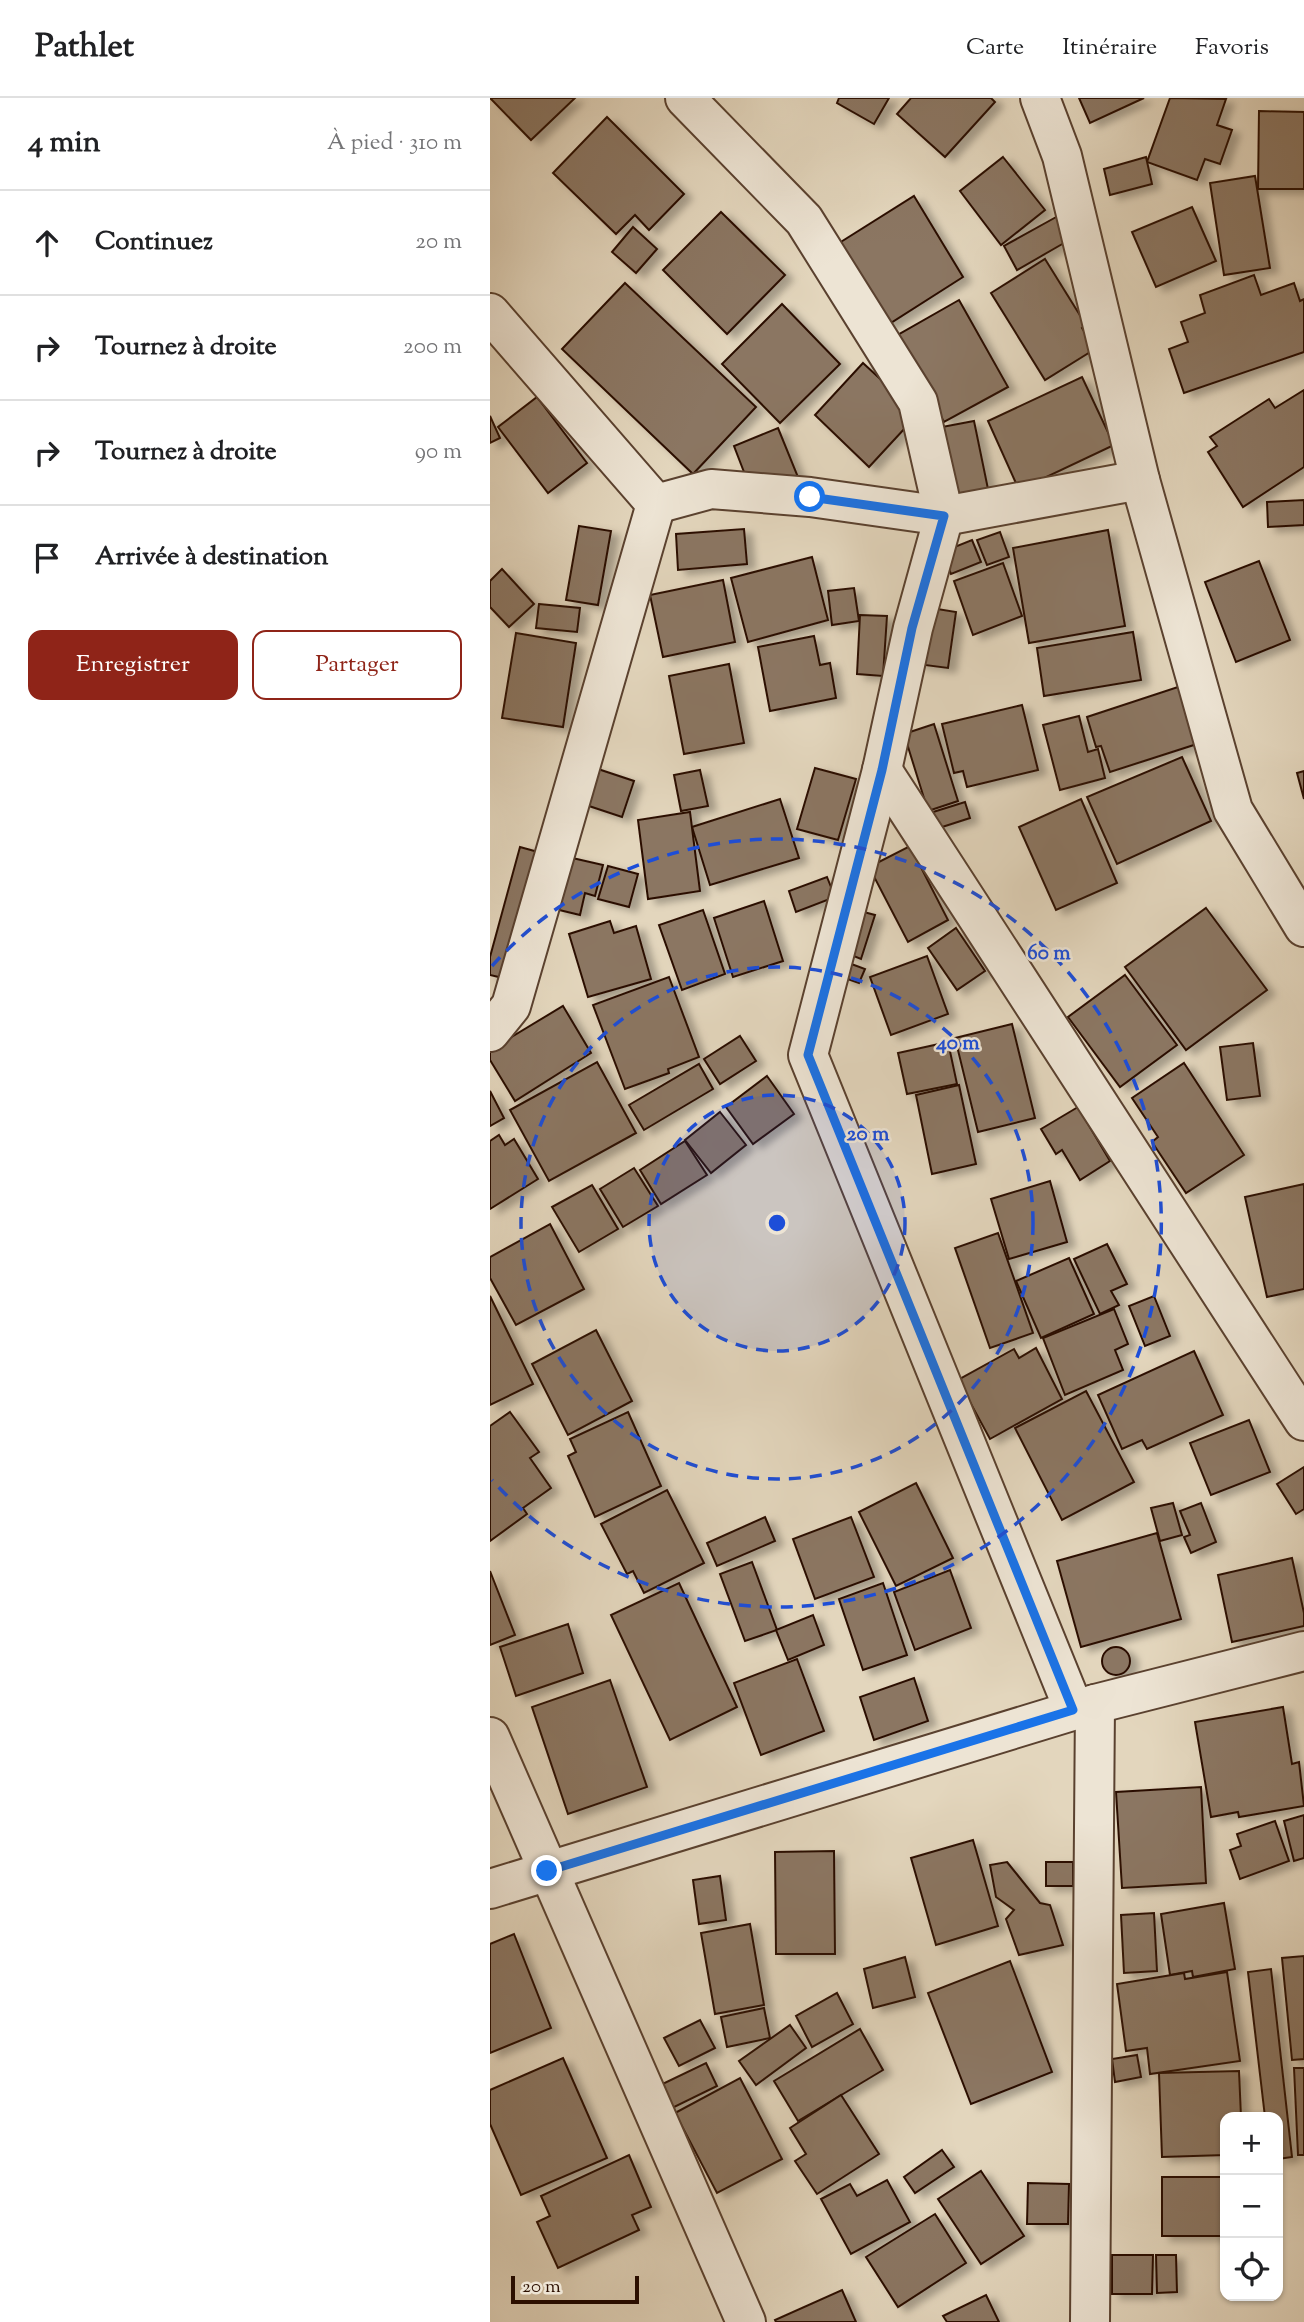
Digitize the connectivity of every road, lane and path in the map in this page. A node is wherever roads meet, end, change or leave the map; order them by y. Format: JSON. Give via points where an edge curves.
{"nodes":[{"id":1,"x":685,"y":98,"type":"edge"},
{"id":2,"x":1040,"y":98,"type":"edge"},
{"id":3,"x":491,"y":317,"type":"edge"},
{"id":4,"x":1140,"y":480,"type":"junction"},
{"id":5,"x":656,"y":504,"type":"junction"},
{"id":6,"x":944,"y":516,"type":"junction"},
{"id":7,"x":882,"y":770,"type":"junction"},
{"id":8,"x":1304,"y":927,"type":"edge"},
{"id":9,"x":490,"y":1032,"type":"edge"},
{"id":10,"x":1304,"y":1421,"type":"edge"},
{"id":11,"x":1304,"y":1651,"type":"edge"},
{"id":12,"x":1084,"y":1707,"type":"junction"},
{"id":13,"x":490,"y":1737,"type":"edge"},
{"id":14,"x":547,"y":1871,"type":"junction"},
{"id":15,"x":490,"y":1889,"type":"edge"},
{"id":16,"x":746,"y":2322,"type":"edge"},
{"id":17,"x":1090,"y":2322,"type":"edge"}],
"edges":[{"from":1,"to":6,"type":"street","via":[[804,220],[918,401]]},
{"from":2,"to":4,"type":"street","via":[[1062,156]]},
{"from":3,"to":5,"type":"street"},
{"from":4,"to":6,"type":"street"},
{"from":4,"to":8,"type":"street","via":[[1233,810]]},
{"from":5,"to":6,"type":"street","via":[[711,489]]},
{"from":5,"to":9,"type":"street","via":[[511,1006]]},
{"from":6,"to":7,"type":"street","via":[[912,628]]},
{"from":7,"to":10,"type":"street"},
{"from":7,"to":12,"type":"street","via":[[808,1055]]},
{"from":11,"to":12,"type":"street"},
{"from":12,"to":14,"type":"street"},
{"from":12,"to":17,"type":"street"},
{"from":13,"to":14,"type":"street"},
{"from":14,"to":15,"type":"street"},
{"from":14,"to":16,"type":"street"}]}
